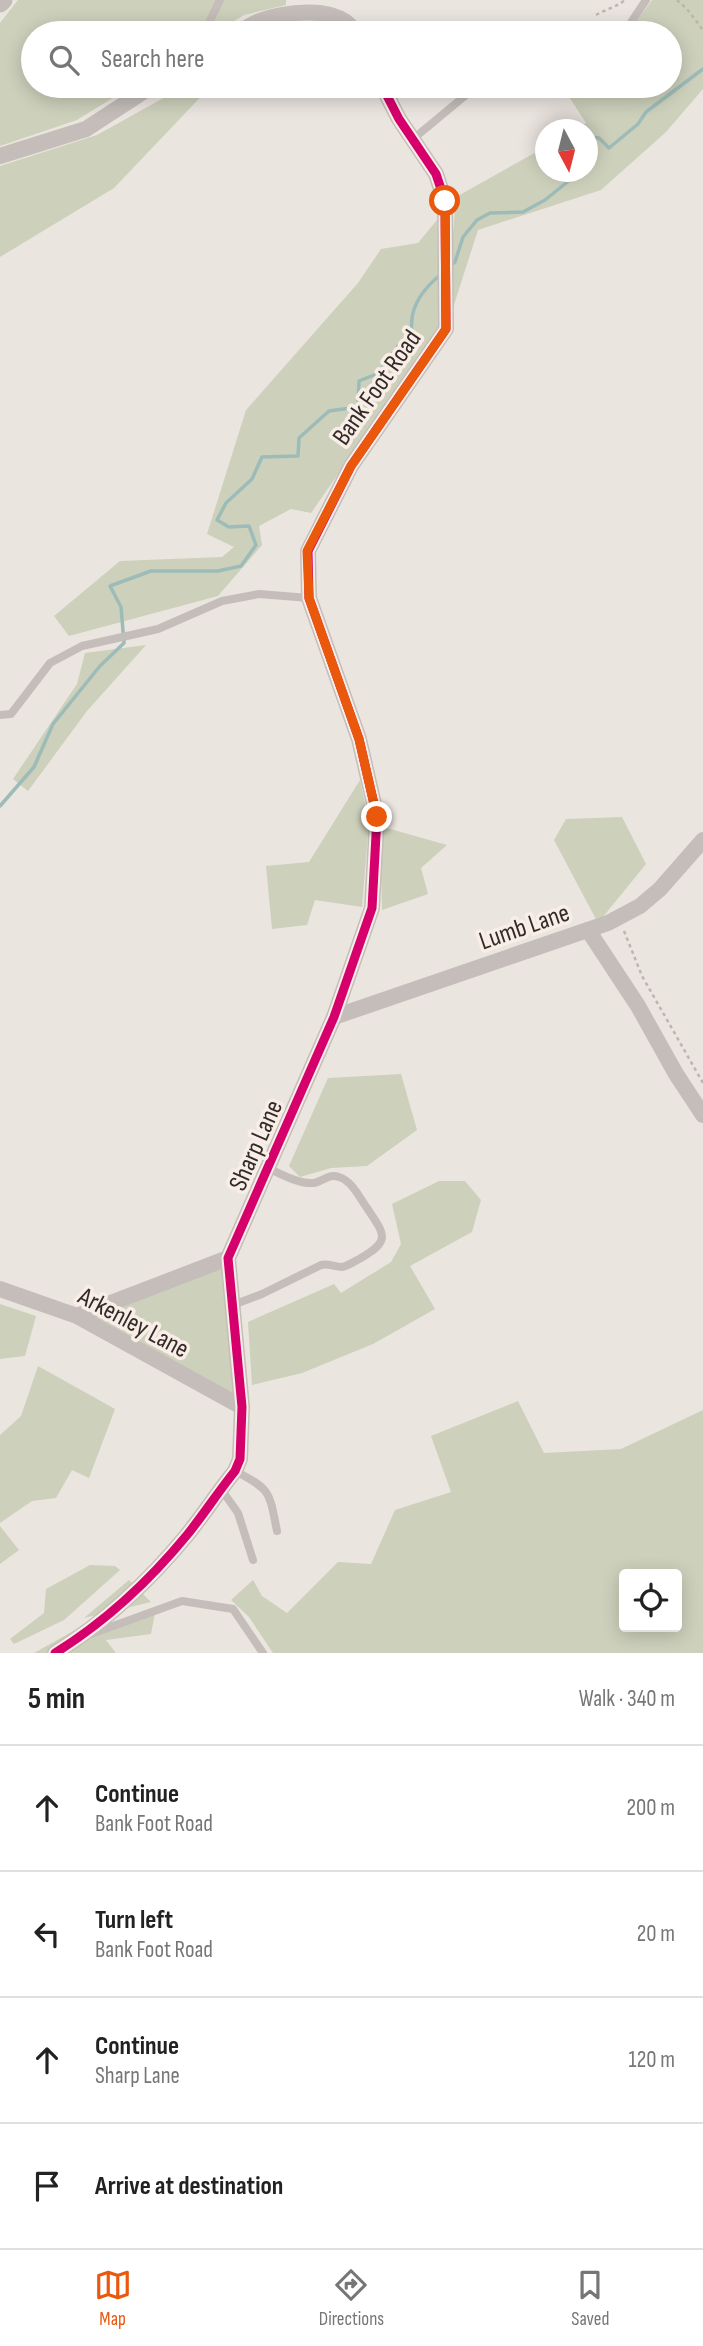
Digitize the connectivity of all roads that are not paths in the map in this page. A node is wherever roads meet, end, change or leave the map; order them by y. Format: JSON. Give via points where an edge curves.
{"nodes":[{"id":1,"x":220,"y":0,"type":"edge"},
{"id":2,"x":646,"y":0,"type":"edge"},
{"id":3,"x":210,"y":21,"type":"edge"},
{"id":4,"x":261,"y":21,"type":"edge"},
{"id":5,"x":344,"y":21,"type":"edge"},
{"id":6,"x":632,"y":21,"type":"edge"},
{"id":7,"x":133,"y":98,"type":"edge"},
{"id":8,"x":388,"y":98,"type":"edge"},
{"id":9,"x":462,"y":98,"type":"edge"},
{"id":10,"x":413,"y":139,"type":"junction"},
{"id":11,"x":0,"y":156,"type":"edge"},
{"id":12,"x":309,"y":598,"type":"junction"},
{"id":13,"x":0,"y":715,"type":"edge"},
{"id":14,"x":703,"y":840,"type":"edge"},
{"id":15,"x":588,"y":930,"type":"junction"},
{"id":16,"x":334,"y":1017,"type":"junction"},
{"id":17,"x":703,"y":1115,"type":"edge"},
{"id":18,"x":268,"y":1168,"type":"junction"},
{"id":19,"x":229,"y":1258,"type":"junction"},
{"id":20,"x":0,"y":1289,"type":"edge"},
{"id":21,"x":233,"y":1305,"type":"junction"},
{"id":22,"x":77,"y":1316,"type":"junction"},
{"id":23,"x":242,"y":1407,"type":"junction"},
{"id":24,"x":235,"y":1471,"type":"junction"},
{"id":25,"x":221,"y":1489,"type":"junction"},
{"id":26,"x":277,"y":1531,"type":"dead end"},
{"id":27,"x":253,"y":1560,"type":"dead end"},
{"id":28,"x":78,"y":1639,"type":"junction"},
{"id":29,"x":55,"y":1653,"type":"edge"},
{"id":30,"x":263,"y":1653,"type":"edge"}],
"edges":[{"from":1,"to":3,"type":"lane"},
{"from":2,"to":6,"type":"lane"},
{"from":4,"to":5,"type":"street","via":[[327,13]]},
{"from":7,"to":11,"type":"street","via":[[86,128]]},
{"from":8,"to":10,"type":"street","name":"Bank Foot Road"},
{"from":9,"to":10,"type":"lane"},
{"from":10,"to":12,"type":"street","name":"Bank Foot Road","via":[[436,174],[445,201],[446,329],[351,466],[307,551]]},
{"from":12,"to":13,"type":"lane","via":[[259,594],[222,601],[158,629],[82,646],[50,663],[11,714]]},
{"from":12,"to":16,"type":"street","name":"Sharp Lane","via":[[359,739],[377,817],[372,908]]},
{"from":14,"to":15,"type":"street","name":"Lumb Lane","via":[[640,906]]},
{"from":15,"to":16,"type":"street","name":"Lumb Lane"},
{"from":15,"to":17,"type":"street"},
{"from":16,"to":18,"type":"street","name":"Sharp Lane"},
{"from":18,"to":19,"type":"street","name":"Sharp Lane"},
{"from":18,"to":21,"type":"lane","via":[[306,1182],[331,1175],[344,1179],[381,1231],[380,1246],[345,1267],[321,1265]]},
{"from":19,"to":21,"type":"street","name":"Sharp Lane"},
{"from":19,"to":22,"type":"street"},
{"from":20,"to":22,"type":"street","name":"Arkenley Lane"},
{"from":21,"to":23,"type":"street","name":"Sharp Lane"},
{"from":22,"to":23,"type":"street","name":"Arkenley Lane"},
{"from":23,"to":24,"type":"street","name":"Sharp Lane","via":[[240,1459]]},
{"from":24,"to":25,"type":"street","name":"Sharp Lane"},
{"from":24,"to":26,"type":"lane","via":[[269,1494]]},
{"from":25,"to":27,"type":"lane","via":[[239,1513]]},
{"from":25,"to":28,"type":"street","name":"Sharp Lane","via":[[147,1580]]},
{"from":28,"to":29,"type":"street","name":"Sharp Lane"},
{"from":28,"to":30,"type":"lane","via":[[182,1601],[233,1609]]}]}
